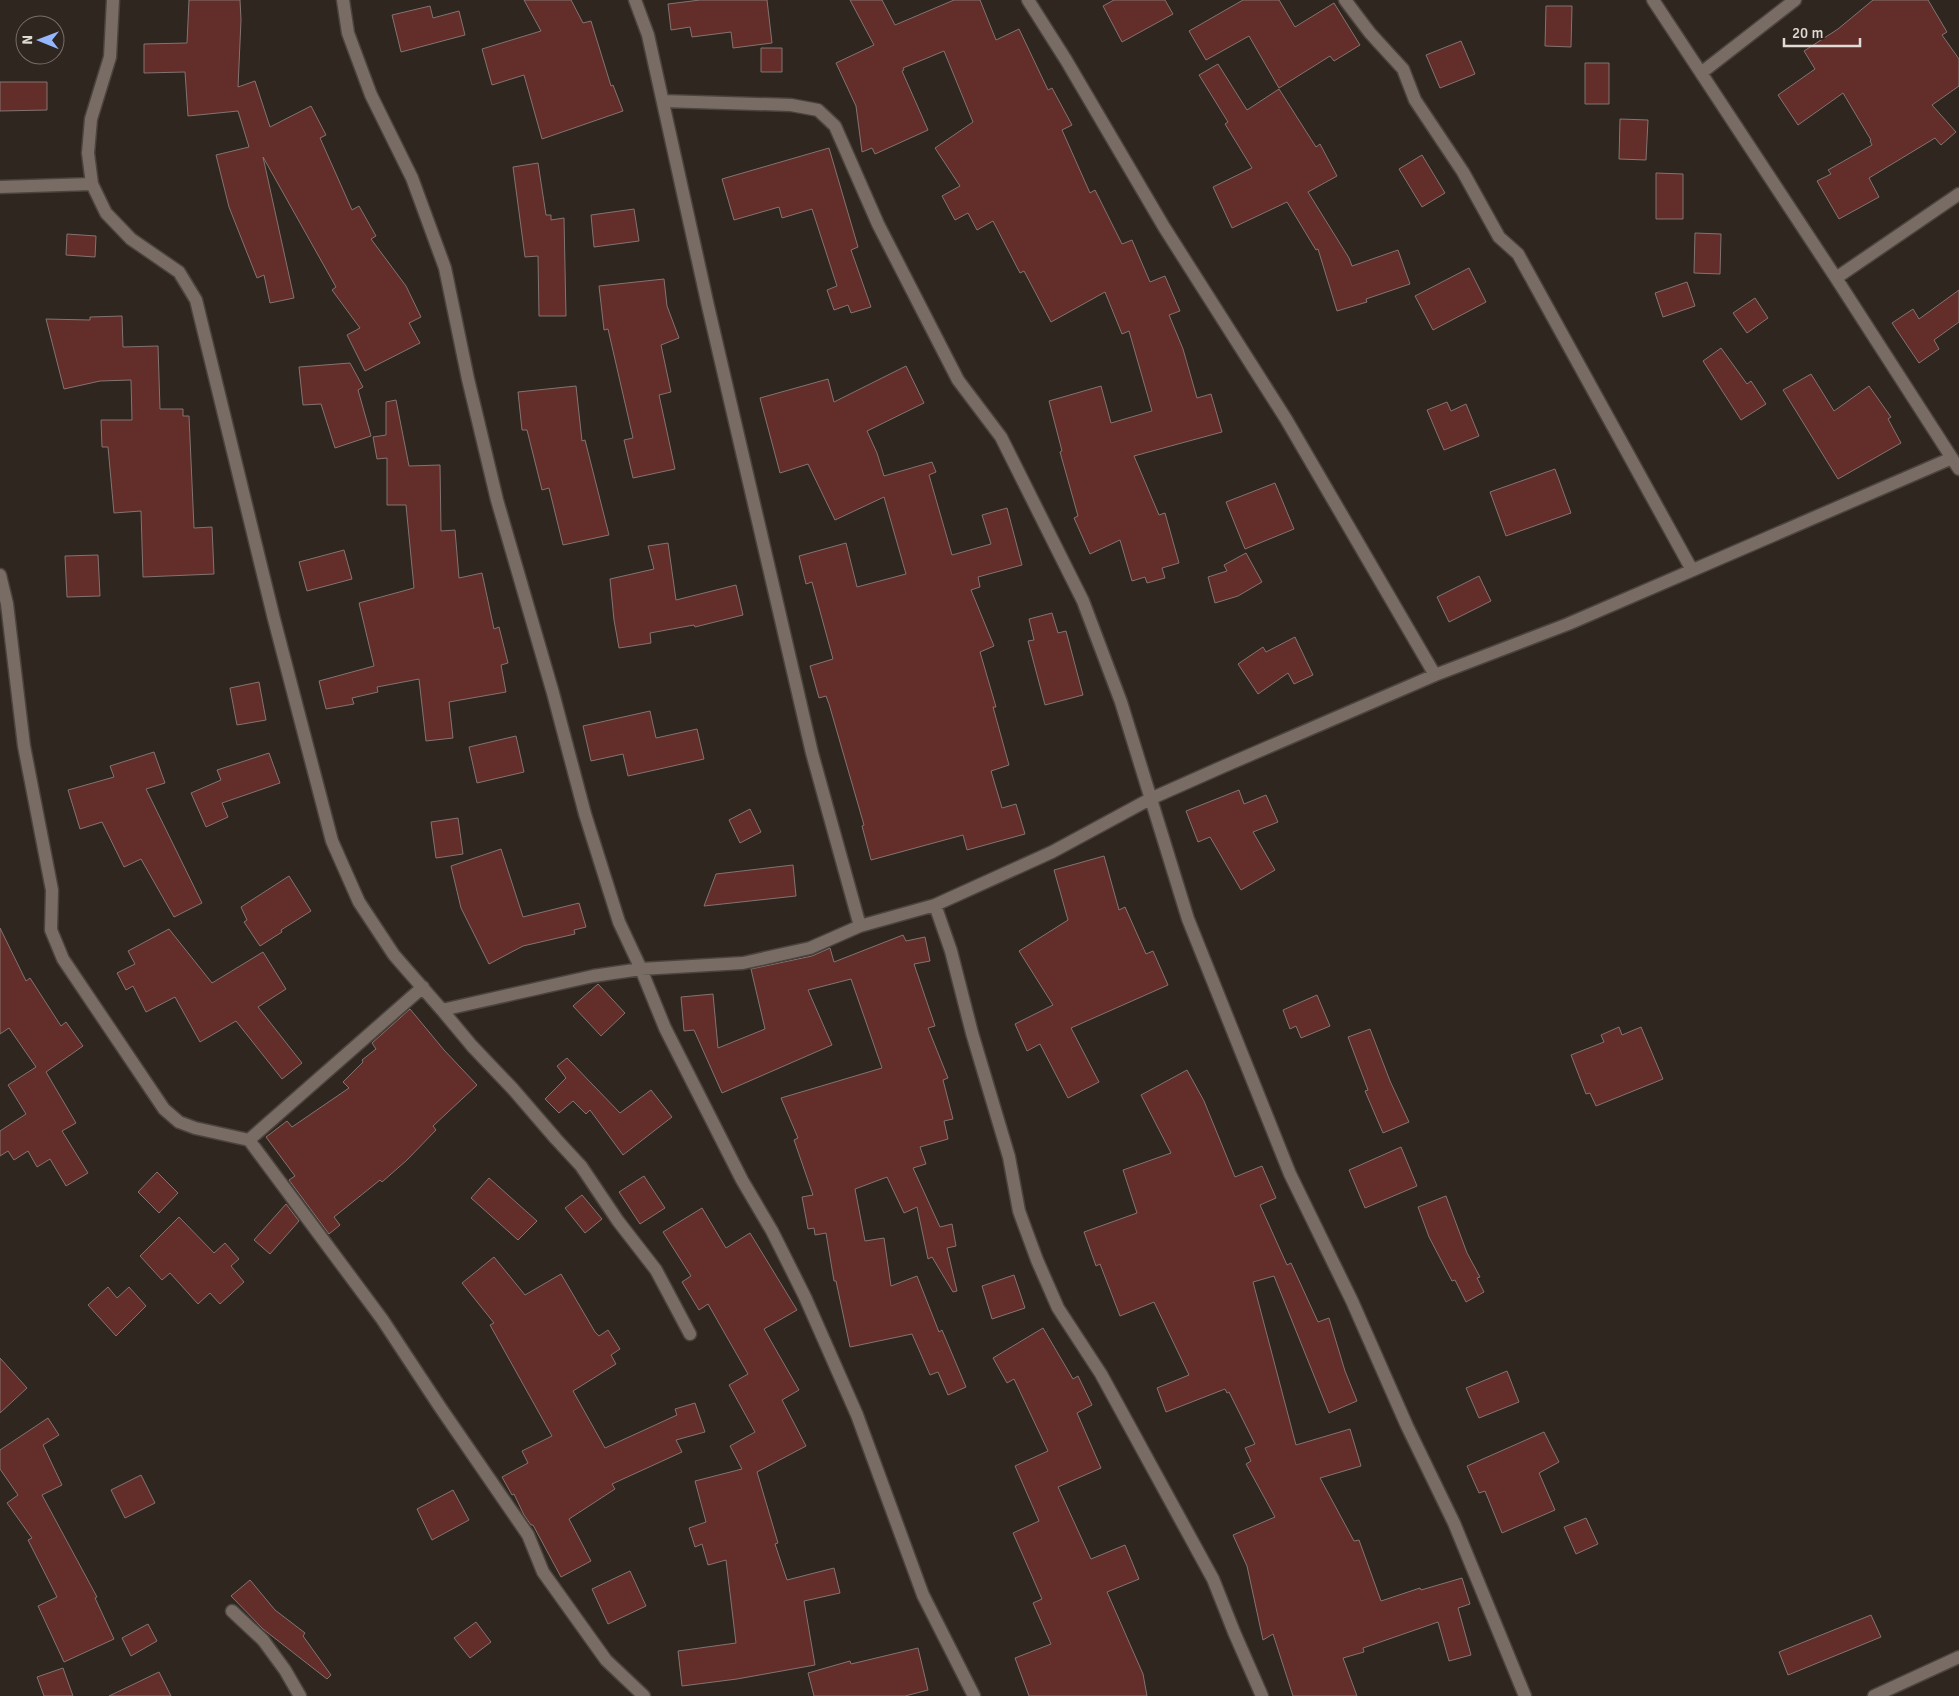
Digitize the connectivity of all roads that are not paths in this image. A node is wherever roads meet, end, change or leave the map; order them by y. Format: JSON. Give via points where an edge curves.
{"nodes":[{"id":1,"x":114,"y":0,"type":"edge"},
{"id":2,"x":343,"y":0,"type":"edge"},
{"id":3,"x":635,"y":0,"type":"edge"},
{"id":4,"x":1028,"y":0,"type":"edge"},
{"id":5,"x":1345,"y":0,"type":"edge"},
{"id":6,"x":1653,"y":0,"type":"edge"},
{"id":7,"x":1795,"y":0,"type":"edge"},
{"id":8,"x":1701,"y":73,"type":"junction"},
{"id":9,"x":663,"y":101,"type":"junction"},
{"id":10,"x":92,"y":184,"type":"junction"},
{"id":11,"x":0,"y":186,"type":"edge"},
{"id":12,"x":1959,"y":194,"type":"edge"},
{"id":13,"x":1836,"y":278,"type":"junction"},
{"id":14,"x":1952,"y":458,"type":"junction"},
{"id":15,"x":1959,"y":469,"type":"edge"},
{"id":16,"x":1692,"y":570,"type":"junction"},
{"id":17,"x":0,"y":575,"type":"edge"},
{"id":18,"x":1435,"y":675,"type":"junction"},
{"id":19,"x":1150,"y":800,"type":"junction"},
{"id":20,"x":935,"y":905,"type":"junction"},
{"id":21,"x":860,"y":926,"type":"junction"},
{"id":22,"x":641,"y":969,"type":"junction"},
{"id":23,"x":423,"y":987,"type":"junction"},
{"id":24,"x":442,"y":1010,"type":"junction"},
{"id":25,"x":249,"y":1140,"type":"junction"},
{"id":26,"x":690,"y":1334,"type":"dead end"},
{"id":27,"x":232,"y":1611,"type":"dead end"},
{"id":28,"x":1959,"y":1657,"type":"edge"},
{"id":29,"x":300,"y":1696,"type":"edge"},
{"id":30,"x":644,"y":1696,"type":"edge"},
{"id":31,"x":974,"y":1696,"type":"edge"},
{"id":32,"x":1262,"y":1696,"type":"edge"},
{"id":33,"x":1525,"y":1696,"type":"edge"},
{"id":34,"x":1874,"y":1696,"type":"edge"}],
"edges":[{"from":1,"to":10,"type":"street","via":[[110,57],[92,119],[88,153]]},
{"from":2,"to":22,"type":"street","via":[[348,33],[371,95],[412,178],[445,268],[498,500],[585,814],[619,922]]},
{"from":3,"to":9,"type":"street","via":[[648,35]]},
{"from":4,"to":18,"type":"street","via":[[1164,227],[1286,419]]},
{"from":5,"to":16,"type":"street","via":[[1402,69],[1415,100],[1463,172],[1499,237],[1518,254]]},
{"from":6,"to":8,"type":"street"},
{"from":7,"to":8,"type":"street"},
{"from":8,"to":13,"type":"street"},
{"from":9,"to":19,"type":"street","via":[[791,105],[818,110],[835,126],[878,224],[958,380],[1001,437],[1083,601],[1121,702]]},
{"from":9,"to":21,"type":"street","via":[[812,753]]},
{"from":10,"to":11,"type":"street"},
{"from":10,"to":23,"type":"street","via":[[106,213],[131,239],[179,272],[196,300],[332,841],[360,902],[394,954]]},
{"from":12,"to":13,"type":"street"},
{"from":13,"to":14,"type":"street"},
{"from":14,"to":15,"type":"street"},
{"from":14,"to":16,"type":"street"},
{"from":16,"to":18,"type":"street","via":[[1568,624]]},
{"from":17,"to":25,"type":"street","via":[[7,604],[24,746],[52,890],[51,930],[63,960],[164,1109],[179,1122],[195,1128]]},
{"from":18,"to":19,"type":"street"},
{"from":19,"to":20,"type":"street","via":[[1052,852]]},
{"from":19,"to":33,"type":"street","via":[[1188,918],[1290,1174],[1454,1523]]},
{"from":20,"to":21,"type":"street"},
{"from":20,"to":32,"type":"street","via":[[1010,1158],[1020,1211],[1038,1260],[1058,1308],[1101,1374],[1213,1579]]},
{"from":21,"to":22,"type":"street","via":[[810,948],[742,963]]},
{"from":22,"to":24,"type":"street","via":[[593,976]]},
{"from":22,"to":31,"type":"street","via":[[664,1028],[805,1296],[857,1415],[923,1595]]},
{"from":23,"to":24,"type":"street"},
{"from":23,"to":25,"type":"street"},
{"from":24,"to":26,"type":"street","via":[[581,1166],[656,1270]]},
{"from":25,"to":30,"type":"street","via":[[382,1319],[528,1535],[542,1572],[606,1660]]},
{"from":27,"to":29,"type":"street","via":[[263,1640]]},
{"from":28,"to":34,"type":"street"}]}
